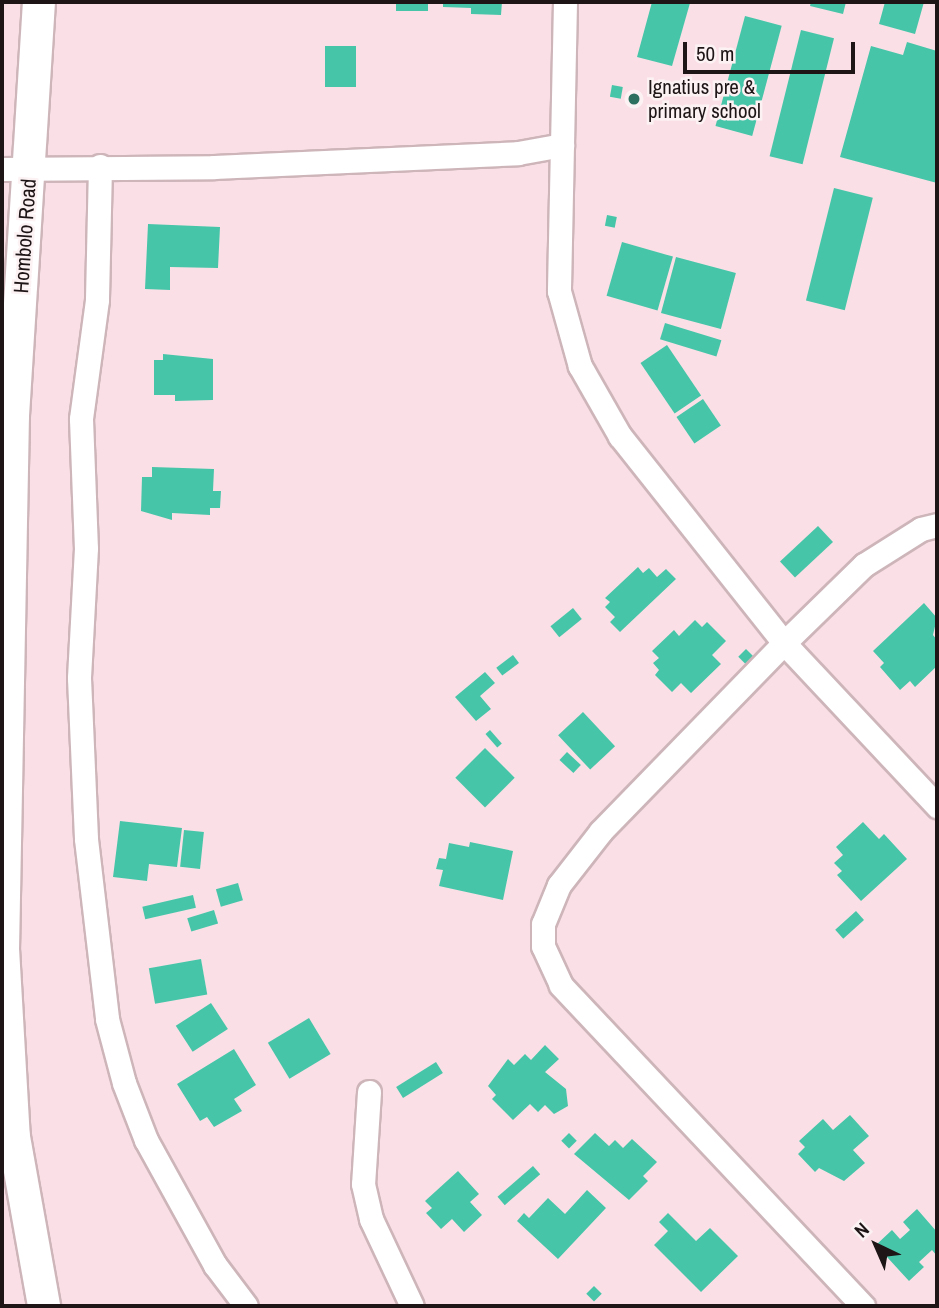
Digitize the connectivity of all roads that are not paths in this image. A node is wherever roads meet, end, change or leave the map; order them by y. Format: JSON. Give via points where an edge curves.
{"nodes":[{"id":1,"x":39,"y":2,"type":"edge"},
{"id":2,"x":565,"y":2,"type":"edge"},
{"id":3,"x":562,"y":145,"type":"junction"},
{"id":4,"x":100,"y":166,"type":"junction"},
{"id":5,"x":16,"y":169,"type":"edge"},
{"id":6,"x":937,"y":524,"type":"edge"},
{"id":7,"x":784,"y":643,"type":"junction"},
{"id":8,"x":5,"y":727,"type":"edge"},
{"id":9,"x":937,"y":806,"type":"edge"},
{"id":10,"x":369,"y":1092,"type":"dead end"},
{"id":11,"x":7,"y":1113,"type":"edge"},
{"id":12,"x":44,"y":1306,"type":"edge"},
{"id":13,"x":246,"y":1306,"type":"edge"},
{"id":14,"x":412,"y":1306,"type":"edge"},
{"id":15,"x":863,"y":1306,"type":"edge"}],
"edges":[{"from":1,"to":5,"type":"street","name":"Hombolo Road"},
{"from":2,"to":3,"type":"street"},
{"from":3,"to":4,"type":"street","via":[[518,153],[214,167]]},
{"from":3,"to":7,"type":"street","via":[[559,291],[580,366],[620,436]]},
{"from":4,"to":5,"type":"street"},
{"from":4,"to":13,"type":"street","via":[[97,300],[82,419],[86,548],[79,678],[86,839],[107,1019],[146,1140],[215,1265]]},
{"from":5,"to":8,"type":"street","name":"Hombolo Road"},
{"from":6,"to":7,"type":"street","via":[[920,529],[864,565]]},
{"from":7,"to":9,"type":"street"},
{"from":7,"to":15,"type":"street","via":[[601,831],[567,874],[542,924],[543,946],[561,985]]},
{"from":8,"to":11,"type":"street","name":"Hombolo Road"},
{"from":10,"to":14,"type":"street","via":[[363,1184],[371,1219]]},
{"from":11,"to":12,"type":"street","name":"Hombolo Road"}]}
